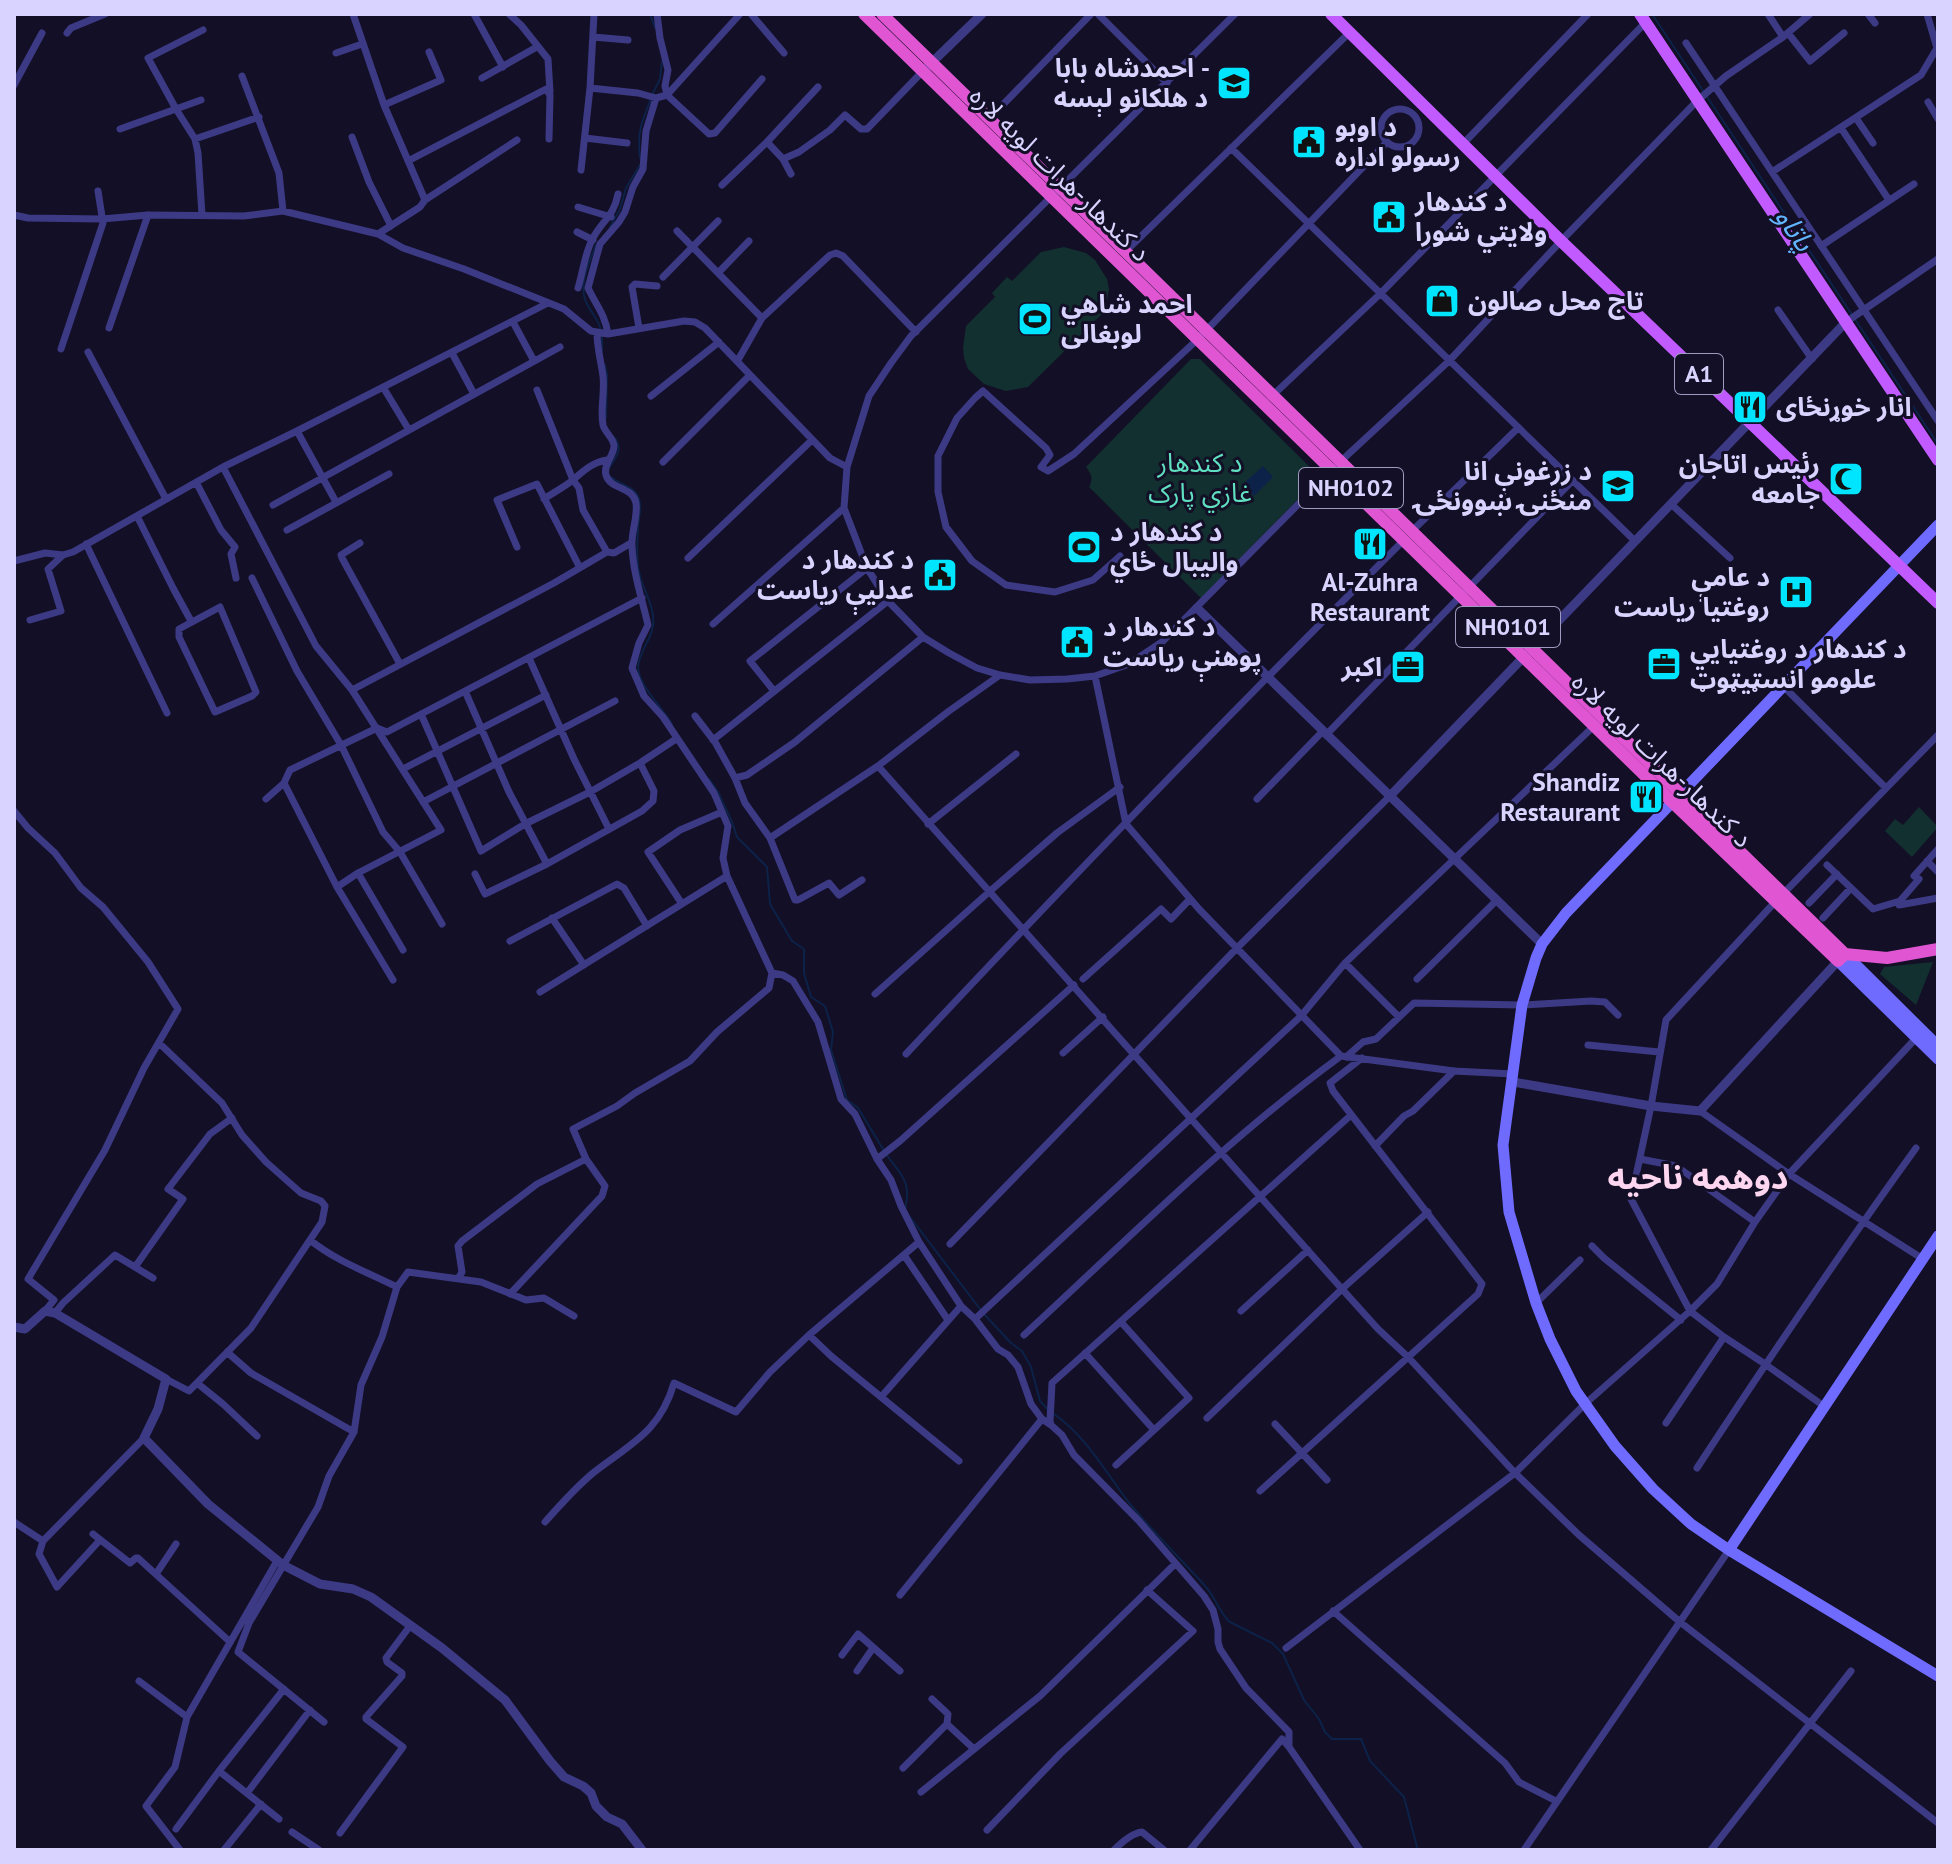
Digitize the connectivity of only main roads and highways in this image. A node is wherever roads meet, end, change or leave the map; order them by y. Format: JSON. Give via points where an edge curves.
{"nodes":[{"id":1,"x":864,"y":14,"type":"edge"},
{"id":2,"x":882,"y":14,"type":"edge"},
{"id":3,"x":1331,"y":14,"type":"edge"},
{"id":4,"x":1643,"y":18,"type":"edge"},
{"id":5,"x":927,"y":67,"type":"junction"},
{"id":6,"x":1056,"y":192,"type":"junction"},
{"id":7,"x":1938,"y":460,"type":"edge"},
{"id":8,"x":1938,"y":525,"type":"edge"},
{"id":9,"x":1410,"y":536,"type":"joint"},
{"id":10,"x":1900,"y":566,"type":"junction"},
{"id":11,"x":1938,"y":603,"type":"edge"},
{"id":12,"x":1676,"y":798,"type":"junction"},
{"id":13,"x":1938,"y":949,"type":"edge"},
{"id":14,"x":1842,"y":957,"type":"junction"},
{"id":15,"x":1920,"y":1034,"type":"junction"},
{"id":16,"x":1938,"y":1046,"type":"edge"},
{"id":17,"x":1938,"y":1059,"type":"edge"},
{"id":18,"x":1938,"y":1236,"type":"edge"},
{"id":19,"x":1729,"y":1550,"type":"junction"},
{"id":20,"x":1938,"y":1676,"type":"edge"}],
"edges":[{"from":1,"to":5,"type":"highway","name":"د کندهار-هرات لويه لاره","number":"NH0102"},
{"from":2,"to":5,"type":"highway","name":"د کندهار-هرات لويه لاره","number":"NH0102"},
{"from":3,"to":10,"type":"main road","number":"A1","via":[[1417,109],[1495,176]]},
{"from":4,"to":7,"type":"main road","via":[[1707,93],[1855,316]]},
{"from":5,"to":6,"type":"highway","name":"د کندهار-هرات لويه لاره","number":"NH0102"},
{"from":5,"to":6,"type":"highway","name":"د کندهار-هرات لويه لاره","number":"NH0102","via":[[989,119]]},
{"from":6,"to":9,"type":"highway","name":"د کندهار-هرات لويه لاره","number":"NH0102"},
{"from":8,"to":10,"type":"main road"},
{"from":9,"to":12,"type":"highway","name":"د کندهار-هرات لويه لاره","number":"NH0101"},
{"from":10,"to":11,"type":"main road","number":"A1"},
{"from":10,"to":12,"type":"main road"},
{"from":12,"to":14,"type":"highway","name":"د کندهار-هرات لويه لاره"},
{"from":12,"to":19,"type":"main road","via":[[1542,944],[1522,1005],[1503,1145],[1509,1212],[1536,1303],[1576,1391],[1653,1489]]},
{"from":13,"to":14,"type":"highway","via":[[1887,958]]},
{"from":14,"to":15,"type":"main road"},
{"from":15,"to":16,"type":"main road"},
{"from":15,"to":17,"type":"main road"},
{"from":18,"to":19,"type":"main road"},
{"from":19,"to":20,"type":"main road"}]}
